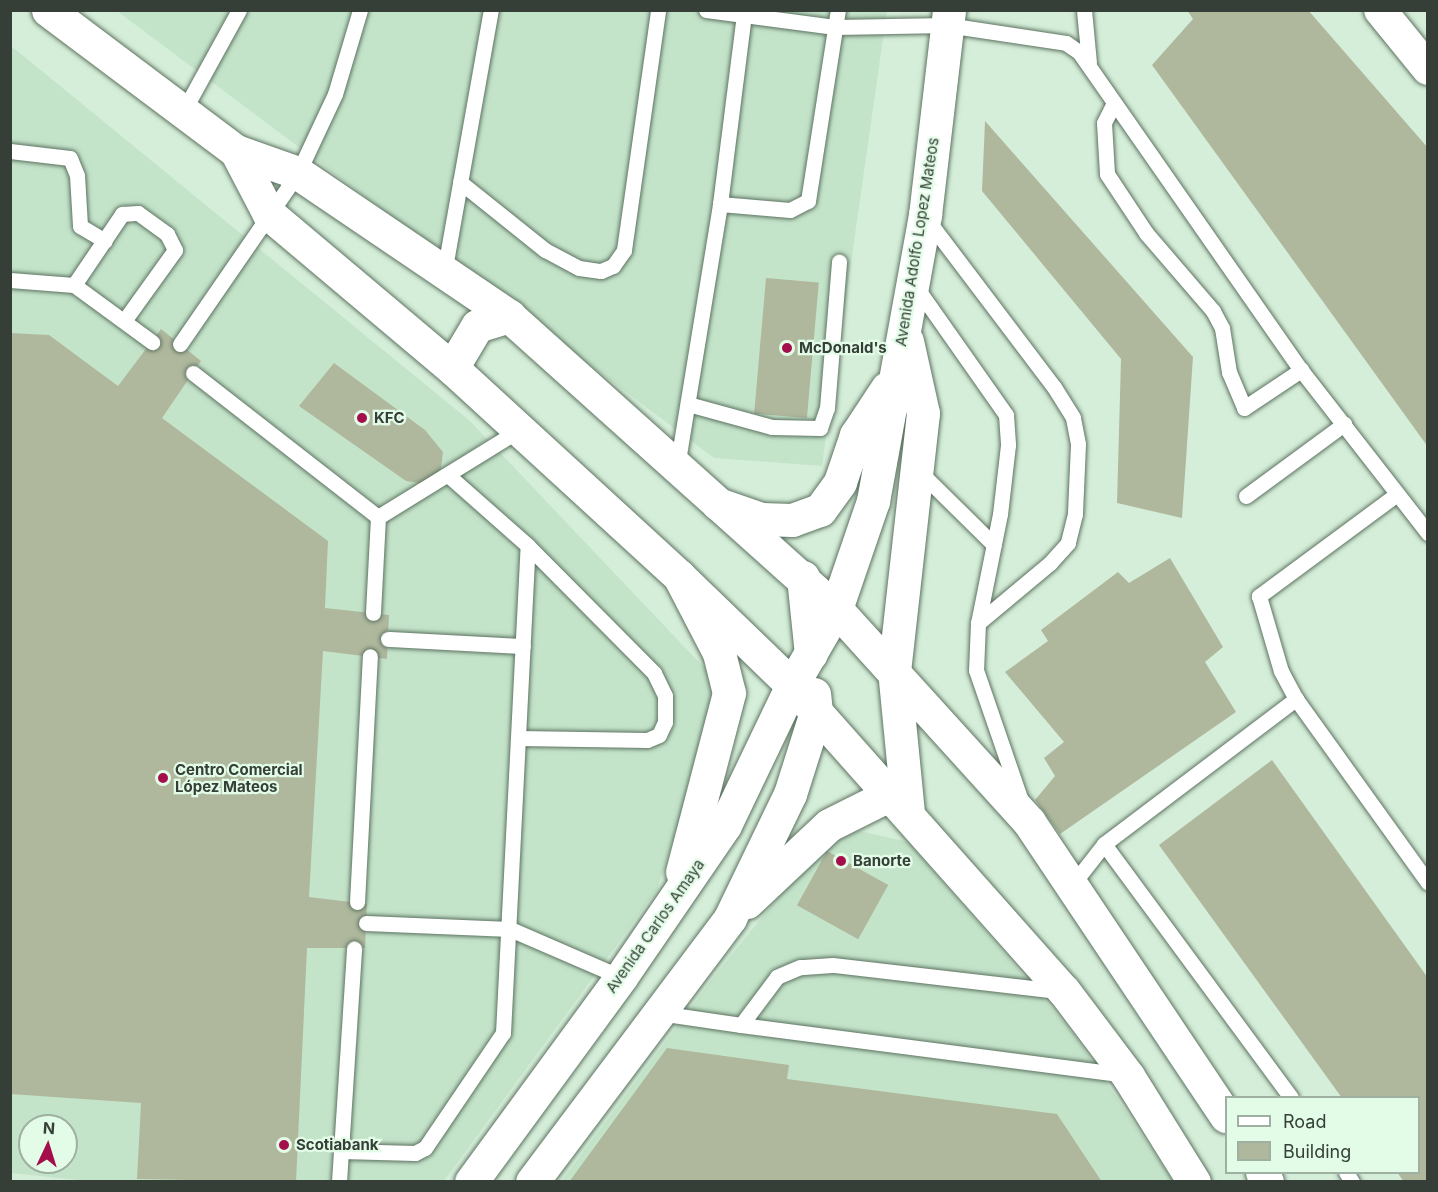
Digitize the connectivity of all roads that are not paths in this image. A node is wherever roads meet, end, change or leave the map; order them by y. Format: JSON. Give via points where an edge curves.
{"nodes":[{"id":1,"x":239,"y":10,"type":"edge"},
{"id":2,"x":360,"y":10,"type":"edge"},
{"id":3,"x":490,"y":10,"type":"edge"},
{"id":4,"x":658,"y":10,"type":"edge"},
{"id":5,"x":706,"y":10,"type":"edge"},
{"id":6,"x":838,"y":10,"type":"edge"},
{"id":7,"x":1084,"y":10,"type":"edge"},
{"id":8,"x":1380,"y":10,"type":"edge"},
{"id":9,"x":62,"y":14,"type":"edge"},
{"id":10,"x":744,"y":14,"type":"junction"},
{"id":11,"x":948,"y":18,"type":"edge"},
{"id":12,"x":835,"y":27,"type":"junction"},
{"id":13,"x":1089,"y":63,"type":"junction"},
{"id":14,"x":1428,"y":69,"type":"edge"},
{"id":15,"x":1114,"y":103,"type":"junction"},
{"id":16,"x":184,"y":110,"type":"junction"},
{"id":17,"x":10,"y":151,"type":"edge"},
{"id":18,"x":236,"y":151,"type":"junction"},
{"id":19,"x":298,"y":173,"type":"junction"},
{"id":20,"x":460,"y":182,"type":"junction"},
{"id":21,"x":720,"y":204,"type":"junction"},
{"id":22,"x":269,"y":214,"type":"junction"},
{"id":23,"x":925,"y":215,"type":"junction"},
{"id":24,"x":105,"y":241,"type":"junction"},
{"id":25,"x":839,"y":261,"type":"dead end"},
{"id":26,"x":444,"y":273,"type":"junction"},
{"id":27,"x":911,"y":279,"type":"junction"},
{"id":28,"x":10,"y":280,"type":"edge"},
{"id":29,"x":74,"y":285,"type":"junction"},
{"id":30,"x":509,"y":316,"type":"junction"},
{"id":31,"x":124,"y":321,"type":"junction"},
{"id":32,"x":906,"y":324,"type":"junction"},
{"id":33,"x":152,"y":342,"type":"dead end"},
{"id":34,"x":180,"y":344,"type":"dead end"},
{"id":35,"x":452,"y":368,"type":"junction"},
{"id":36,"x":1301,"y":370,"type":"junction"},
{"id":37,"x":193,"y":373,"type":"dead end"},
{"id":38,"x":894,"y":376,"type":"junction"},
{"id":39,"x":688,"y":404,"type":"junction"},
{"id":40,"x":1344,"y":424,"type":"junction"},
{"id":41,"x":519,"y":430,"type":"junction"},
{"id":42,"x":677,"y":467,"type":"junction"},
{"id":43,"x":916,"y":469,"type":"junction"},
{"id":44,"x":449,"y":476,"type":"junction"},
{"id":45,"x":1397,"y":494,"type":"junction"},
{"id":46,"x":1246,"y":496,"type":"dead end"},
{"id":47,"x":718,"y":504,"type":"junction"},
{"id":48,"x":378,"y":517,"type":"junction"},
{"id":49,"x":1428,"y":533,"type":"edge"},
{"id":50,"x":994,"y":545,"type":"junction"},
{"id":51,"x":528,"y":546,"type":"junction"},
{"id":52,"x":680,"y":576,"type":"junction"},
{"id":53,"x":802,"y":577,"type":"junction"},
{"id":54,"x":836,"y":609,"type":"junction"},
{"id":55,"x":373,"y":613,"type":"dead end"},
{"id":56,"x":978,"y":623,"type":"junction"},
{"id":57,"x":388,"y":639,"type":"dead end"},
{"id":58,"x":523,"y":646,"type":"junction"},
{"id":59,"x":811,"y":654,"type":"junction"},
{"id":60,"x":370,"y":656,"type":"dead end"},
{"id":61,"x":894,"y":670,"type":"junction"},
{"id":62,"x":792,"y":685,"type":"junction"},
{"id":63,"x":1296,"y":699,"type":"junction"},
{"id":64,"x":816,"y":712,"type":"junction"},
{"id":65,"x":519,"y":738,"type":"junction"},
{"id":66,"x":898,"y":804,"type":"junction"},
{"id":67,"x":1029,"y":822,"type":"junction"},
{"id":68,"x":1104,"y":844,"type":"junction"},
{"id":69,"x":1428,"y":883,"type":"edge"},
{"id":70,"x":1072,"y":885,"type":"junction"},
{"id":71,"x":674,"y":899,"type":"junction"},
{"id":72,"x":357,"y":902,"type":"dead end"},
{"id":73,"x":730,"y":918,"type":"junction"},
{"id":74,"x":366,"y":923,"type":"dead end"},
{"id":75,"x":510,"y":929,"type":"junction"},
{"id":76,"x":354,"y":948,"type":"dead end"},
{"id":77,"x":621,"y":977,"type":"junction"},
{"id":78,"x":1064,"y":991,"type":"junction"},
{"id":79,"x":659,"y":1013,"type":"junction"},
{"id":80,"x":741,"y":1025,"type":"junction"},
{"id":81,"x":1128,"y":1076,"type":"junction"},
{"id":82,"x":1290,"y":1096,"type":"edge"},
{"id":83,"x":1225,"y":1113,"type":"edge"},
{"id":84,"x":341,"y":1151,"type":"junction"},
{"id":85,"x":339,"y":1182,"type":"edge"},
{"id":86,"x":471,"y":1182,"type":"edge"},
{"id":87,"x":532,"y":1182,"type":"edge"},
{"id":88,"x":1194,"y":1182,"type":"edge"}],
"edges":[{"from":1,"to":16,"type":"lane"},
{"from":2,"to":19,"type":"lane","via":[[335,94]]},
{"from":3,"to":20,"type":"lane"},
{"from":4,"to":20,"type":"lane","via":[[624,250],[613,266],[601,271],[579,268],[544,250]]},
{"from":5,"to":10,"type":"lane"},
{"from":6,"to":12,"type":"lane"},
{"from":7,"to":13,"type":"lane"},
{"from":8,"to":14,"type":"street"},
{"from":9,"to":16,"type":"main road"},
{"from":10,"to":12,"type":"lane"},
{"from":10,"to":21,"type":"lane"},
{"from":11,"to":12,"type":"lane"},
{"from":11,"to":13,"type":"lane","via":[[1066,43]]},
{"from":11,"to":23,"type":"main road","name":"Avenida Adolfo Lopez Mateos"},
{"from":12,"to":21,"type":"lane","via":[[808,201],[790,210]]},
{"from":13,"to":15,"type":"lane"},
{"from":15,"to":36,"type":"lane"},
{"from":15,"to":36,"type":"lane","via":[[1104,123],[1107,174],[1146,233],[1213,311],[1222,328],[1229,372],[1244,408]]},
{"from":16,"to":18,"type":"main road"},
{"from":17,"to":24,"type":"lane","via":[[70,158],[77,174],[80,226]]},
{"from":18,"to":19,"type":"main road"},
{"from":18,"to":22,"type":"main road"},
{"from":19,"to":22,"type":"lane"},
{"from":19,"to":26,"type":"main road"},
{"from":20,"to":26,"type":"lane"},
{"from":21,"to":39,"type":"lane"},
{"from":22,"to":34,"type":"lane"},
{"from":22,"to":35,"type":"main road"},
{"from":23,"to":27,"type":"main road","name":"Avenida Adolfo Lopez Mateos"},
{"from":23,"to":56,"type":"lane","via":[[1054,387],[1073,418],[1078,444],[1075,514],[1068,543],[1050,564]]},
{"from":24,"to":29,"type":"lane"},
{"from":24,"to":31,"type":"lane","via":[[122,214],[129,212],[138,213],[175,244]]},
{"from":25,"to":39,"type":"lane","via":[[827,408],[820,428],[772,427]]},
{"from":26,"to":30,"type":"main road"},
{"from":27,"to":32,"type":"main road","name":"Avenida Adolfo Lopez Mateos"},
{"from":27,"to":50,"type":"lane","via":[[1006,415],[1008,445]]},
{"from":28,"to":29,"type":"lane"},
{"from":29,"to":31,"type":"lane"},
{"from":30,"to":35,"type":"main road","via":[[477,326]]},
{"from":30,"to":42,"type":"main road"},
{"from":31,"to":33,"type":"lane"},
{"from":32,"to":38,"type":"main road","name":"Avenida Adolfo Lopez Mateos"},
{"from":32,"to":43,"type":"main road","via":[[907,350],[923,413]]},
{"from":35,"to":41,"type":"main road"},
{"from":36,"to":40,"type":"lane"},
{"from":37,"to":48,"type":"lane"},
{"from":38,"to":47,"type":"main road","via":[[856,435],[840,482],[819,510],[792,520],[761,519]]},
{"from":38,"to":54,"type":"main road","name":"Avenida Adolfo Lopez Mateos","via":[[873,501]]},
{"from":39,"to":42,"type":"lane"},
{"from":40,"to":45,"type":"lane"},
{"from":40,"to":46,"type":"lane"},
{"from":41,"to":44,"type":"lane"},
{"from":41,"to":52,"type":"main road"},
{"from":42,"to":47,"type":"main road"},
{"from":43,"to":50,"type":"lane"},
{"from":43,"to":61,"type":"main road"},
{"from":44,"to":48,"type":"lane"},
{"from":44,"to":51,"type":"lane"},
{"from":45,"to":49,"type":"lane"},
{"from":45,"to":63,"type":"lane","via":[[1259,596],[1281,671]]},
{"from":47,"to":53,"type":"main road"},
{"from":48,"to":55,"type":"lane"},
{"from":50,"to":56,"type":"lane"},
{"from":51,"to":58,"type":"lane"},
{"from":51,"to":65,"type":"lane","via":[[654,673],[665,696],[665,722],[659,735],[647,740]]},
{"from":52,"to":62,"type":"main road"},
{"from":52,"to":71,"type":"main road","via":[[719,653],[729,693]]},
{"from":53,"to":54,"type":"main road"},
{"from":53,"to":59,"type":"main road"},
{"from":54,"to":59,"type":"main road","name":"Avenida Carlos Amaya"},
{"from":54,"to":61,"type":"main road"},
{"from":56,"to":67,"type":"lane","via":[[976,670]]},
{"from":57,"to":58,"type":"lane"},
{"from":58,"to":65,"type":"lane"},
{"from":59,"to":62,"type":"main road","name":"Avenida Carlos Amaya"},
{"from":59,"to":64,"type":"main road"},
{"from":60,"to":72,"type":"lane"},
{"from":61,"to":66,"type":"main road"},
{"from":61,"to":67,"type":"main road"},
{"from":62,"to":64,"type":"main road"},
{"from":62,"to":71,"type":"main road","name":"Avenida Carlos Amaya","via":[[724,825]]},
{"from":63,"to":68,"type":"lane"},
{"from":63,"to":69,"type":"lane"},
{"from":64,"to":66,"type":"main road"},
{"from":64,"to":73,"type":"main road","via":[[790,794]]},
{"from":65,"to":75,"type":"lane"},
{"from":66,"to":73,"type":"main road","via":[[829,825]]},
{"from":66,"to":78,"type":"main road"},
{"from":67,"to":70,"type":"main road"},
{"from":68,"to":70,"type":"lane"},
{"from":68,"to":82,"type":"lane"},
{"from":70,"to":83,"type":"main road"},
{"from":71,"to":77,"type":"main road","name":"Avenida Carlos Amaya"},
{"from":73,"to":79,"type":"main road"},
{"from":74,"to":75,"type":"lane"},
{"from":75,"to":77,"type":"lane"},
{"from":75,"to":84,"type":"lane","via":[[503,1033],[436,1137],[415,1153]]},
{"from":76,"to":84,"type":"lane"},
{"from":77,"to":86,"type":"main road","name":"Avenida Carlos Amaya"},
{"from":78,"to":80,"type":"lane","via":[[832,965],[800,967],[777,977]]},
{"from":78,"to":81,"type":"main road"},
{"from":79,"to":80,"type":"lane"},
{"from":79,"to":87,"type":"main road"},
{"from":80,"to":81,"type":"lane"},
{"from":81,"to":88,"type":"main road"},
{"from":84,"to":85,"type":"lane"}]}
